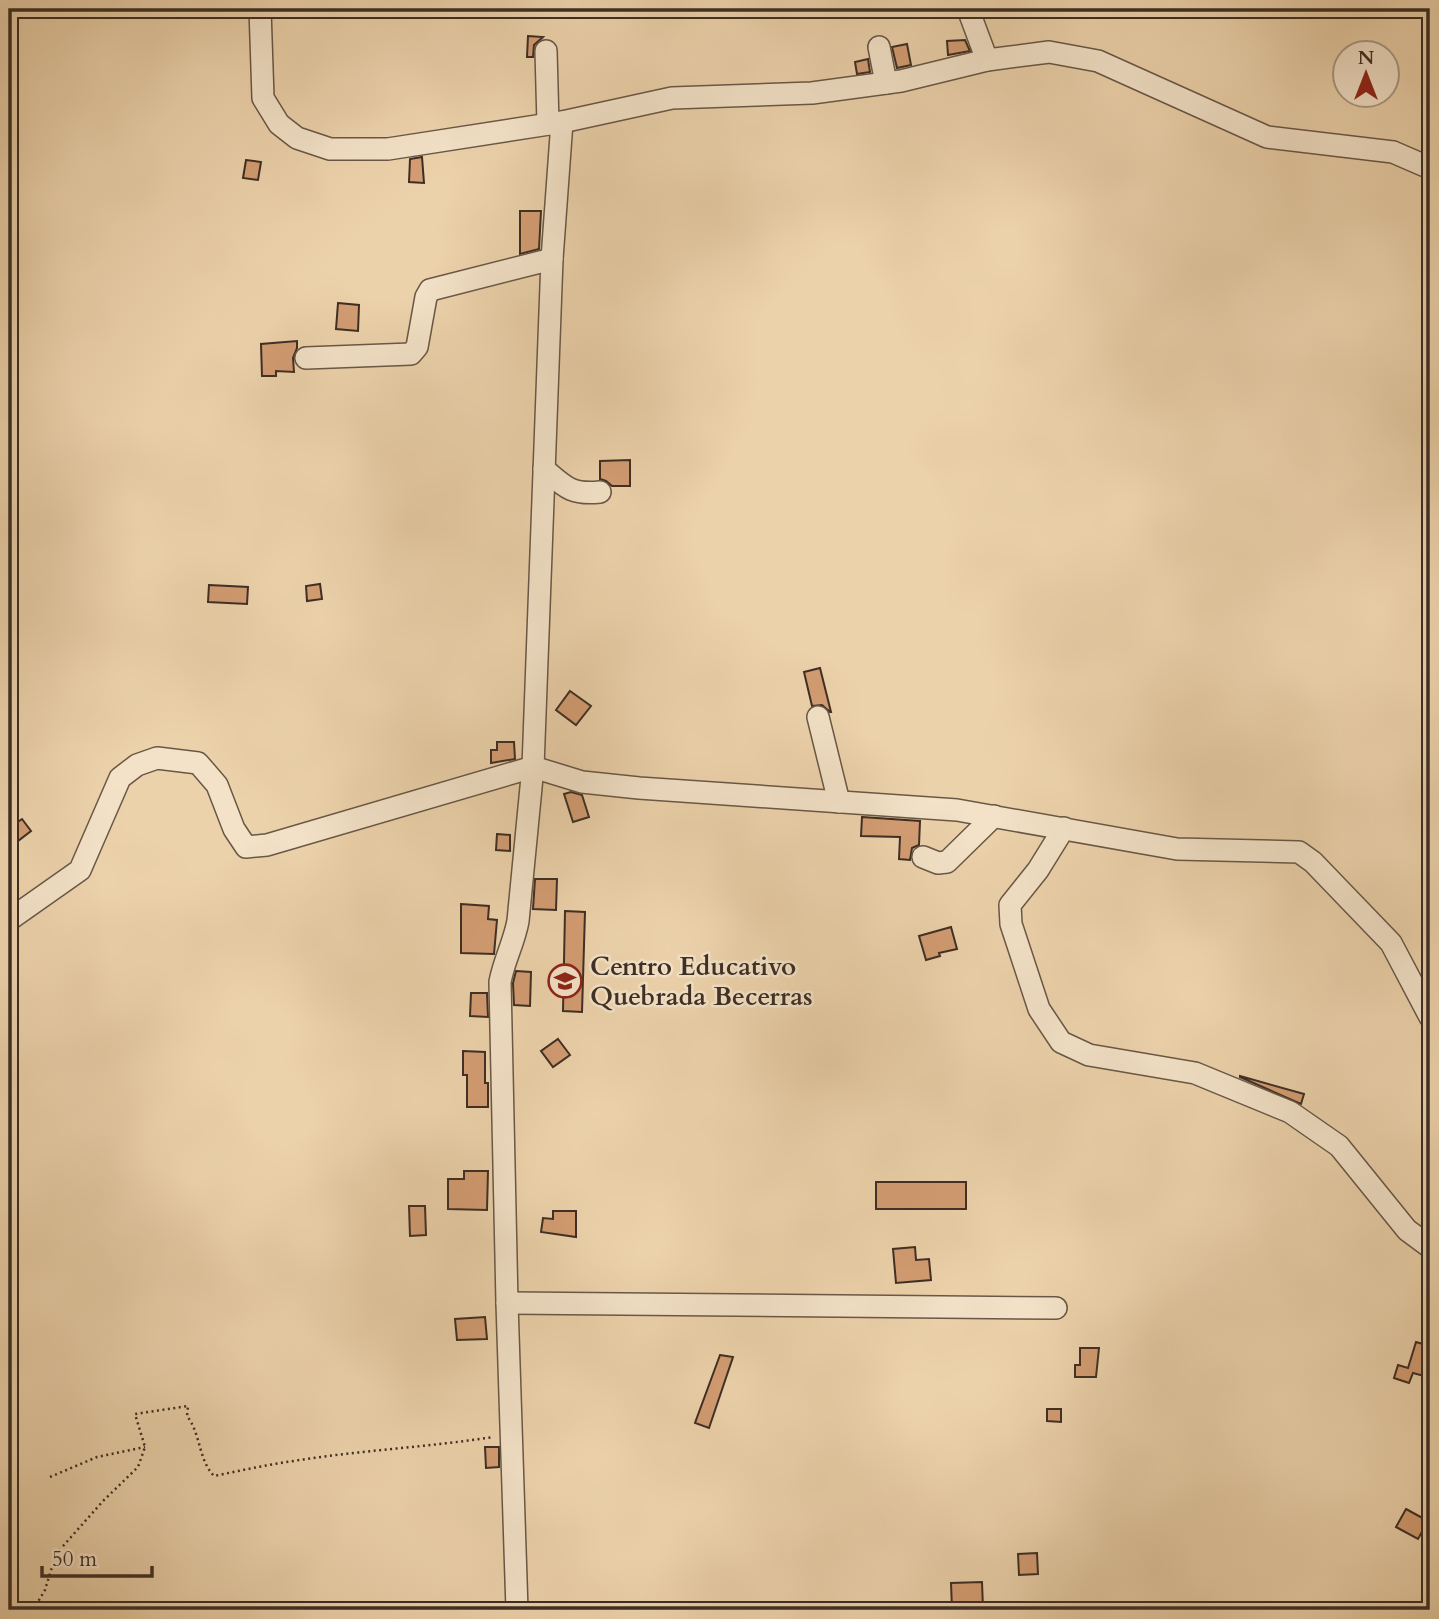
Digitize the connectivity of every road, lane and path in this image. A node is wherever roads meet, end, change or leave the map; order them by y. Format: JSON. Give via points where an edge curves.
{"nodes":[{"id":1,"x":260,"y":9,"type":"edge"},
{"id":2,"x":968,"y":9,"type":"edge"},
{"id":3,"x":878,"y":47,"type":"dead end"},
{"id":4,"x":546,"y":51,"type":"dead end"},
{"id":5,"x":987,"y":60,"type":"junction"},
{"id":6,"x":886,"y":83,"type":"junction"},
{"id":7,"x":555,"y":123,"type":"junction"},
{"id":8,"x":1430,"y":168,"type":"edge"},
{"id":9,"x":552,"y":259,"type":"junction"},
{"id":10,"x":306,"y":358,"type":"dead end"},
{"id":11,"x":544,"y":468,"type":"junction"},
{"id":12,"x":600,"y":492,"type":"dead end"},
{"id":13,"x":818,"y":717,"type":"dead end"},
{"id":14,"x":533,"y":767,"type":"junction"},
{"id":15,"x":839,"y":802,"type":"junction"},
{"id":16,"x":994,"y":816,"type":"junction"},
{"id":17,"x":1064,"y":828,"type":"junction"},
{"id":18,"x":923,"y":858,"type":"dead end"},
{"id":19,"x":9,"y":920,"type":"edge"},
{"id":20,"x":1430,"y":1017,"type":"edge"},
{"id":21,"x":1430,"y":1247,"type":"edge"},
{"id":22,"x":507,"y":1303,"type":"junction"},
{"id":23,"x":1056,"y":1308,"type":"dead end"},
{"id":24,"x":512,"y":1428,"type":"junction"},
{"id":25,"x":145,"y":1447,"type":"junction"},
{"id":26,"x":50,"y":1476,"type":"dead end"},
{"id":27,"x":33,"y":1610,"type":"edge"},
{"id":28,"x":517,"y":1610,"type":"edge"}],
"edges":[{"from":1,"to":7,"type":"street","via":[[263,98],[279,124],[297,138],[330,149],[388,149]]},
{"from":2,"to":5,"type":"street"},
{"from":3,"to":6,"type":"street"},
{"from":4,"to":7,"type":"street"},
{"from":5,"to":6,"type":"street"},
{"from":5,"to":8,"type":"street","via":[[1049,52],[1098,61],[1266,137],[1393,152]]},
{"from":6,"to":7,"type":"street","via":[[813,93],[672,98]]},
{"from":7,"to":9,"type":"street"},
{"from":9,"to":10,"type":"street","via":[[430,290],[417,347],[411,354]]},
{"from":9,"to":11,"type":"street"},
{"from":11,"to":12,"type":"street","via":[[577,493]]},
{"from":11,"to":14,"type":"street"},
{"from":13,"to":15,"type":"street"},
{"from":14,"to":15,"type":"street","via":[[582,782]]},
{"from":14,"to":19,"type":"street","via":[[267,845],[246,847],[217,785],[198,763],[157,758],[120,778],[80,870]]},
{"from":14,"to":22,"type":"street","via":[[519,921],[500,982]]},
{"from":15,"to":16,"type":"street"},
{"from":16,"to":17,"type":"street"},
{"from":16,"to":18,"type":"street","via":[[947,862]]},
{"from":17,"to":20,"type":"street","via":[[1177,849],[1299,852],[1391,943]]},
{"from":17,"to":21,"type":"street","via":[[1010,905],[1011,924],[1039,1009],[1061,1042],[1089,1055],[1195,1073],[1290,1112],[1339,1146],[1407,1230]]},
{"from":22,"to":23,"type":"street"},
{"from":22,"to":24,"type":"street"},
{"from":24,"to":25,"type":"path","via":[[494,1437],[299,1460],[214,1476],[200,1450],[196,1427],[187,1416],[188,1406],[135,1414]]},
{"from":24,"to":28,"type":"street"},
{"from":25,"to":26,"type":"path","via":[[97,1457]]},
{"from":25,"to":27,"type":"path","via":[[138,1467],[56,1554],[45,1590]]}]}
